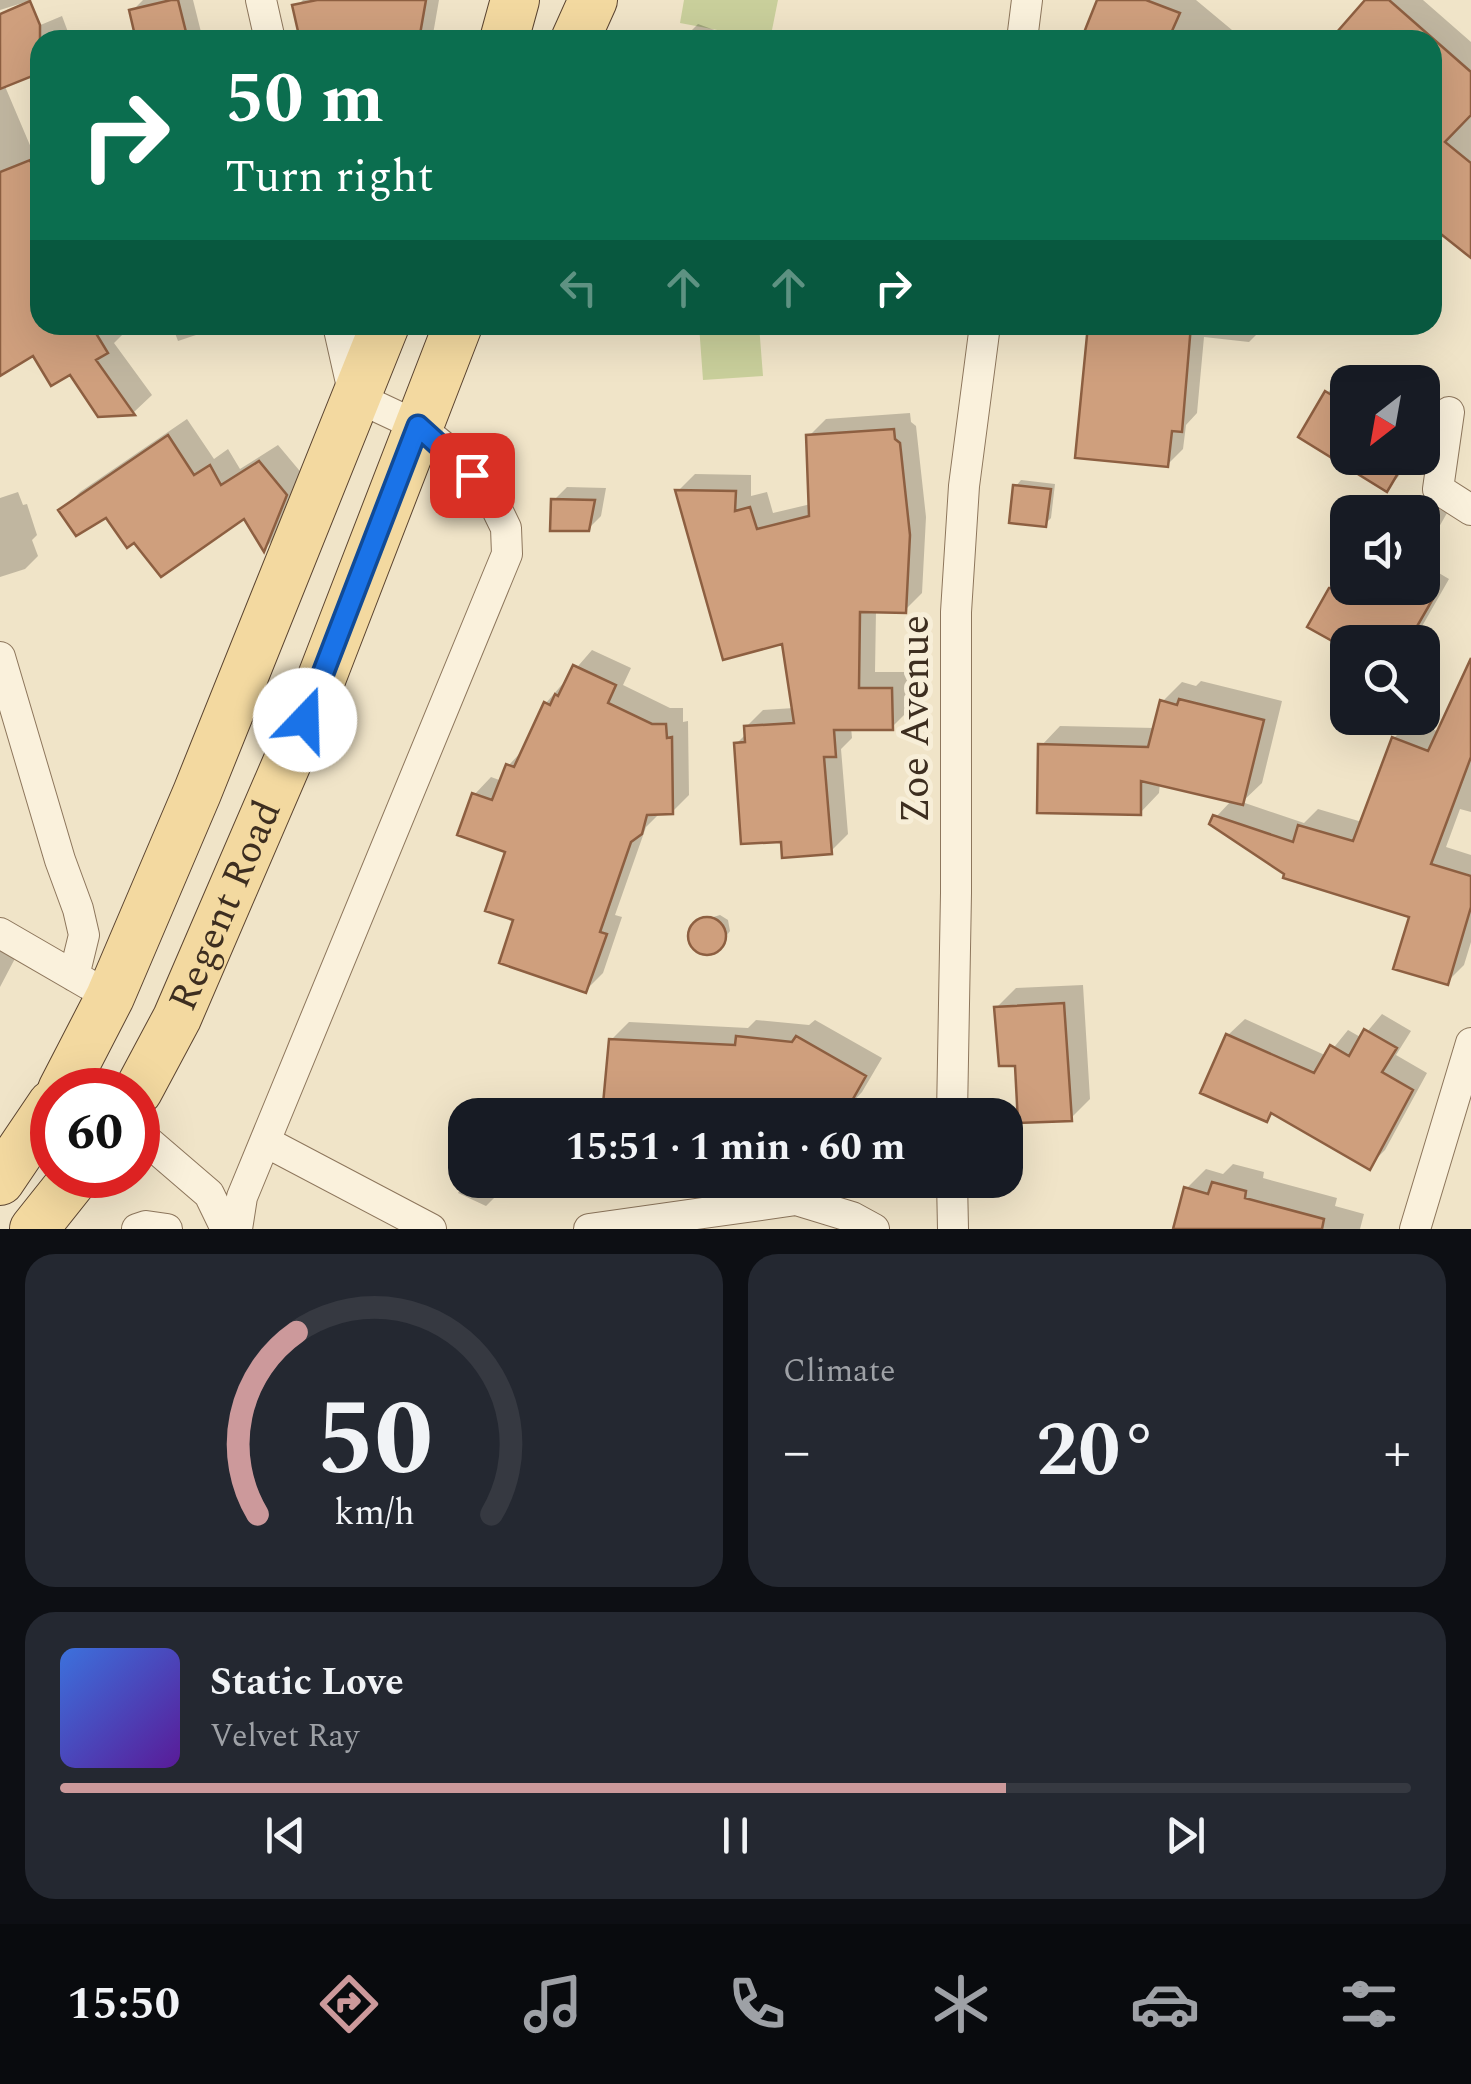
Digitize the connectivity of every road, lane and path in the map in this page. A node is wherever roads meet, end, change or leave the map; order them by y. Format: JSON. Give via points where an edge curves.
{"nodes":[{"id":1,"x":260,"y":0,"type":"edge"},
{"id":2,"x":515,"y":0,"type":"edge"},
{"id":3,"x":592,"y":0,"type":"edge"},
{"id":4,"x":1028,"y":0,"type":"edge"},
{"id":5,"x":268,"y":30,"type":"edge"},
{"id":6,"x":507,"y":30,"type":"edge"},
{"id":7,"x":579,"y":30,"type":"edge"},
{"id":8,"x":1024,"y":30,"type":"edge"},
{"id":9,"x":340,"y":335,"type":"edge"},
{"id":10,"x":381,"y":335,"type":"edge"},
{"id":11,"x":454,"y":335,"type":"edge"},
{"id":12,"x":984,"y":335,"type":"edge"},
{"id":13,"x":354,"y":396,"type":"junction"},
{"id":14,"x":1449,"y":412,"type":"dead end"},
{"id":15,"x":418,"y":426,"type":"junction"},
{"id":16,"x":1471,"y":510,"type":"edge"},
{"id":17,"x":0,"y":657,"type":"edge"},
{"id":18,"x":0,"y":933,"type":"edge"},
{"id":19,"x":92,"y":986,"type":"junction"},
{"id":20,"x":1471,"y":1043,"type":"edge"},
{"id":21,"x":69,"y":1068,"type":"edge"},
{"id":22,"x":150,"y":1068,"type":"edge"},
{"id":23,"x":952,"y":1098,"type":"edge"},
{"id":24,"x":30,"y":1137,"type":"edge"},
{"id":25,"x":266,"y":1142,"type":"junction"},
{"id":26,"x":160,"y":1152,"type":"edge"},
{"id":27,"x":0,"y":1181,"type":"edge"},
{"id":28,"x":59,"y":1198,"type":"edge"},
{"id":29,"x":952,"y":1198,"type":"edge"},
{"id":30,"x":34,"y":1229,"type":"edge"},
{"id":31,"x":137,"y":1229,"type":"edge"},
{"id":32,"x":166,"y":1229,"type":"edge"},
{"id":33,"x":226,"y":1229,"type":"edge"},
{"id":34,"x":238,"y":1229,"type":"edge"},
{"id":35,"x":431,"y":1229,"type":"edge"},
{"id":36,"x":588,"y":1229,"type":"edge"},
{"id":37,"x":874,"y":1229,"type":"edge"},
{"id":38,"x":953,"y":1229,"type":"edge"},
{"id":39,"x":1415,"y":1229,"type":"edge"}],
"edges":[{"from":1,"to":5,"type":"street"},
{"from":2,"to":6,"type":"main road"},
{"from":3,"to":7,"type":"main road"},
{"from":4,"to":8,"type":"street"},
{"from":9,"to":13,"type":"street"},
{"from":10,"to":13,"type":"main road","name":"Regent Road"},
{"from":11,"to":15,"type":"main road","name":"Regent Road"},
{"from":12,"to":23,"type":"street","name":"Zoe Avenue","via":[[956,612]]},
{"from":13,"to":15,"type":"street"},
{"from":13,"to":19,"type":"main road","name":"Regent Road","via":[[197,793]]},
{"from":14,"to":16,"type":"street","via":[[1438,489]]},
{"from":15,"to":22,"type":"main road","name":"Regent Road","via":[[305,720]]},
{"from":15,"to":25,"type":"street","via":[[489,493],[506,528],[507,554]]},
{"from":17,"to":19,"type":"street","via":[[78,909]]},
{"from":18,"to":19,"type":"street"},
{"from":19,"to":21,"type":"main road","name":"Regent Road"},
{"from":20,"to":39,"type":"street"},
{"from":24,"to":27,"type":"main road"},
{"from":25,"to":34,"type":"street","via":[[242,1197]]},
{"from":25,"to":35,"type":"street"},
{"from":26,"to":33,"type":"street","via":[[210,1194]]},
{"from":28,"to":30,"type":"main road"},
{"from":29,"to":38,"type":"street"},
{"from":31,"to":32,"type":"street"},
{"from":36,"to":37,"type":"street","via":[[796,1200]]}]}
